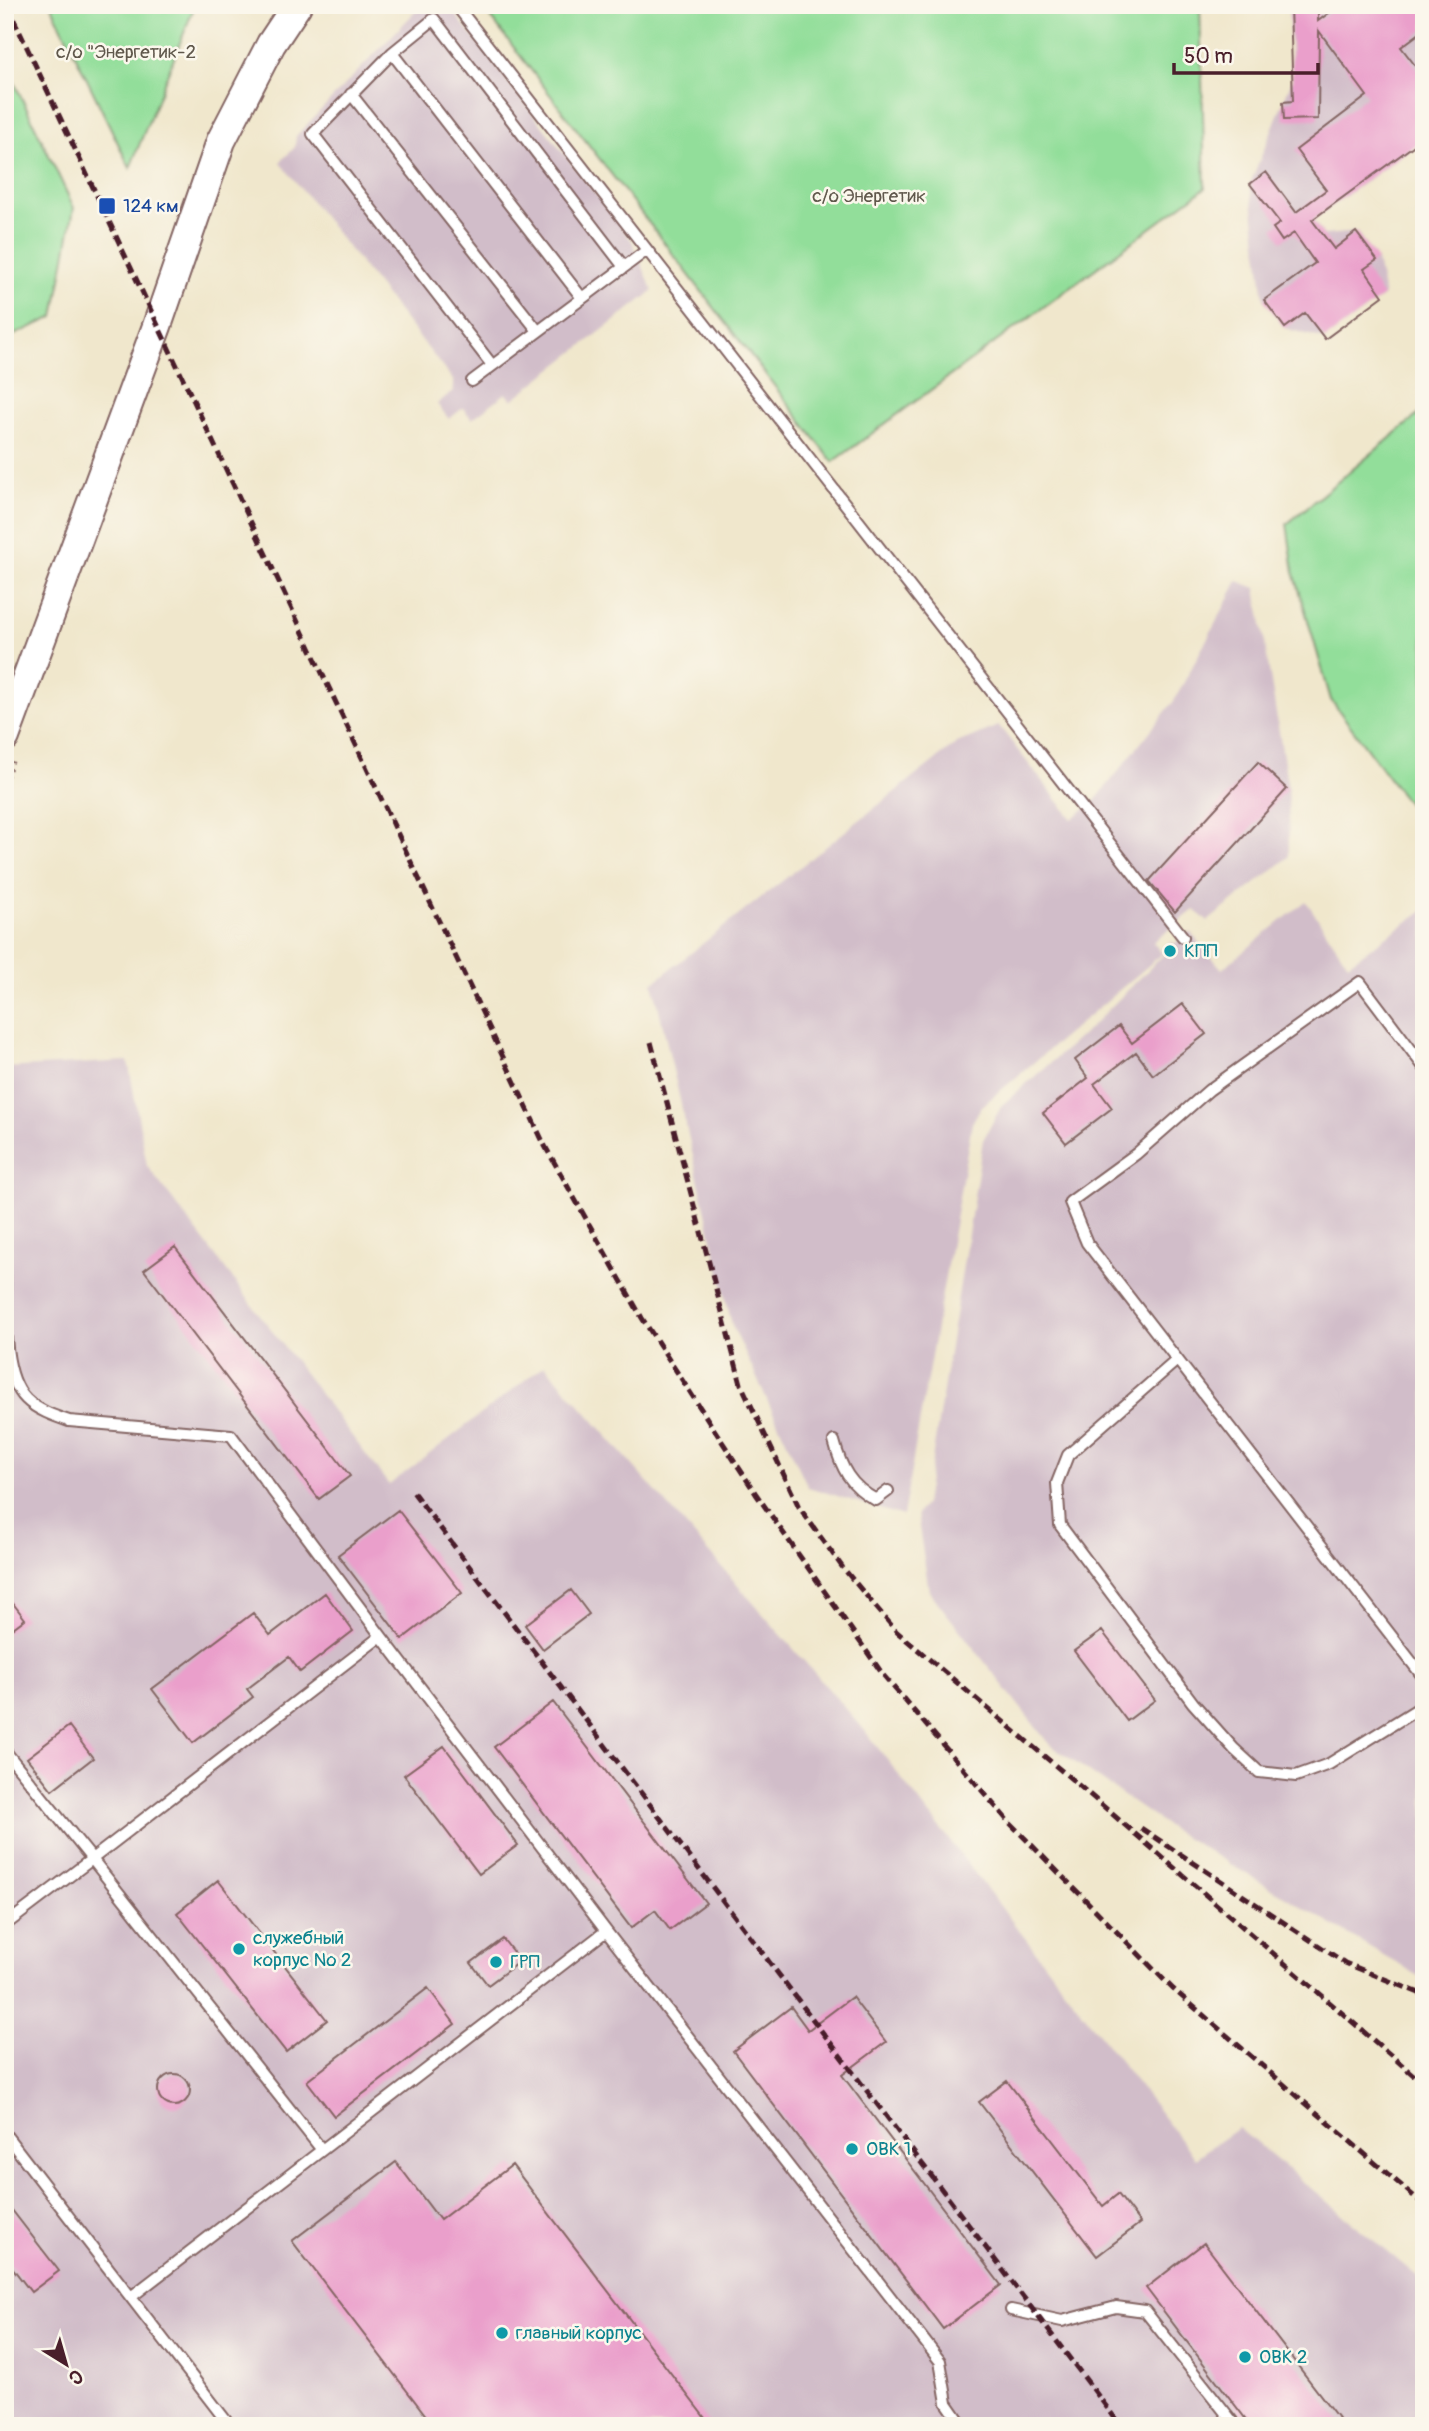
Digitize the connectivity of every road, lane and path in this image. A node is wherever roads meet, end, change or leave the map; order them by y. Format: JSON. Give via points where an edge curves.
{"nodes":[{"id":1,"x":297,"y":5,"type":"edge"},
{"id":2,"x":456,"y":5,"type":"edge"},
{"id":3,"x":392,"y":53,"type":"junction"},
{"id":4,"x":351,"y":94,"type":"junction"},
{"id":5,"x":647,"y":250,"type":"junction"},
{"id":6,"x":624,"y":267,"type":"junction"},
{"id":7,"x":582,"y":298,"type":"junction"},
{"id":8,"x":538,"y":331,"type":"junction"},
{"id":9,"x":492,"y":365,"type":"junction"},
{"id":10,"x":472,"y":381,"type":"dead end"},
{"id":11,"x":5,"y":737,"type":"edge"},
{"id":12,"x":1184,"y":937,"type":"dead end"},
{"id":13,"x":1424,"y":1067,"type":"edge"},
{"id":14,"x":5,"y":1272,"type":"edge"},
{"id":15,"x":1177,"y":1360,"type":"junction"},
{"id":16,"x":834,"y":1441,"type":"dead end"},
{"id":17,"x":888,"y":1491,"type":"dead end"},
{"id":18,"x":381,"y":1636,"type":"junction"},
{"id":19,"x":1424,"y":1678,"type":"edge"},
{"id":20,"x":1424,"y":1705,"type":"edge"},
{"id":21,"x":5,"y":1751,"type":"edge"},
{"id":22,"x":92,"y":1859,"type":"junction"},
{"id":23,"x":5,"y":1925,"type":"edge"},
{"id":24,"x":606,"y":1931,"type":"junction"},
{"id":25,"x":5,"y":2134,"type":"edge"},
{"id":26,"x":322,"y":2150,"type":"junction"},
{"id":27,"x":131,"y":2297,"type":"junction"},
{"id":28,"x":1012,"y":2310,"type":"dead end"},
{"id":29,"x":230,"y":2426,"type":"edge"},
{"id":30,"x":963,"y":2426,"type":"edge"},
{"id":31,"x":1236,"y":2426,"type":"edge"}],
"edges":[{"from":1,"to":11,"type":"street","via":[[271,44],[221,141]]},
{"from":2,"to":5,"type":"lane"},
{"from":3,"to":4,"type":"lane"},
{"from":3,"to":6,"type":"lane","via":[[434,19]]},
{"from":3,"to":7,"type":"lane"},
{"from":4,"to":8,"type":"lane"},
{"from":4,"to":9,"type":"lane","via":[[313,134]]},
{"from":5,"to":6,"type":"lane"},
{"from":5,"to":12,"type":"lane"},
{"from":6,"to":7,"type":"lane"},
{"from":7,"to":8,"type":"lane"},
{"from":8,"to":9,"type":"lane"},
{"from":9,"to":10,"type":"lane"},
{"from":13,"to":15,"type":"lane","via":[[1360,982],[1209,1090],[1070,1202],[1087,1243]]},
{"from":14,"to":18,"type":"lane","via":[[8,1364],[14,1384],[26,1399],[69,1421],[231,1435]]},
{"from":15,"to":19,"type":"lane"},
{"from":15,"to":20,"type":"lane","via":[[1068,1455],[1057,1483],[1060,1525],[1193,1703],[1259,1772],[1296,1776],[1329,1764]]},
{"from":16,"to":17,"type":"lane","via":[[847,1479],[876,1500]]},
{"from":18,"to":22,"type":"lane"},
{"from":18,"to":24,"type":"lane"},
{"from":21,"to":22,"type":"lane"},
{"from":22,"to":23,"type":"lane"},
{"from":22,"to":26,"type":"lane"},
{"from":24,"to":26,"type":"lane"},
{"from":24,"to":30,"type":"lane","via":[[940,2361],[947,2403]]},
{"from":25,"to":27,"type":"lane"},
{"from":26,"to":27,"type":"lane"},
{"from":27,"to":29,"type":"lane"},
{"from":28,"to":31,"type":"lane","via":[[1062,2320],[1116,2307],[1145,2311]]}]}
